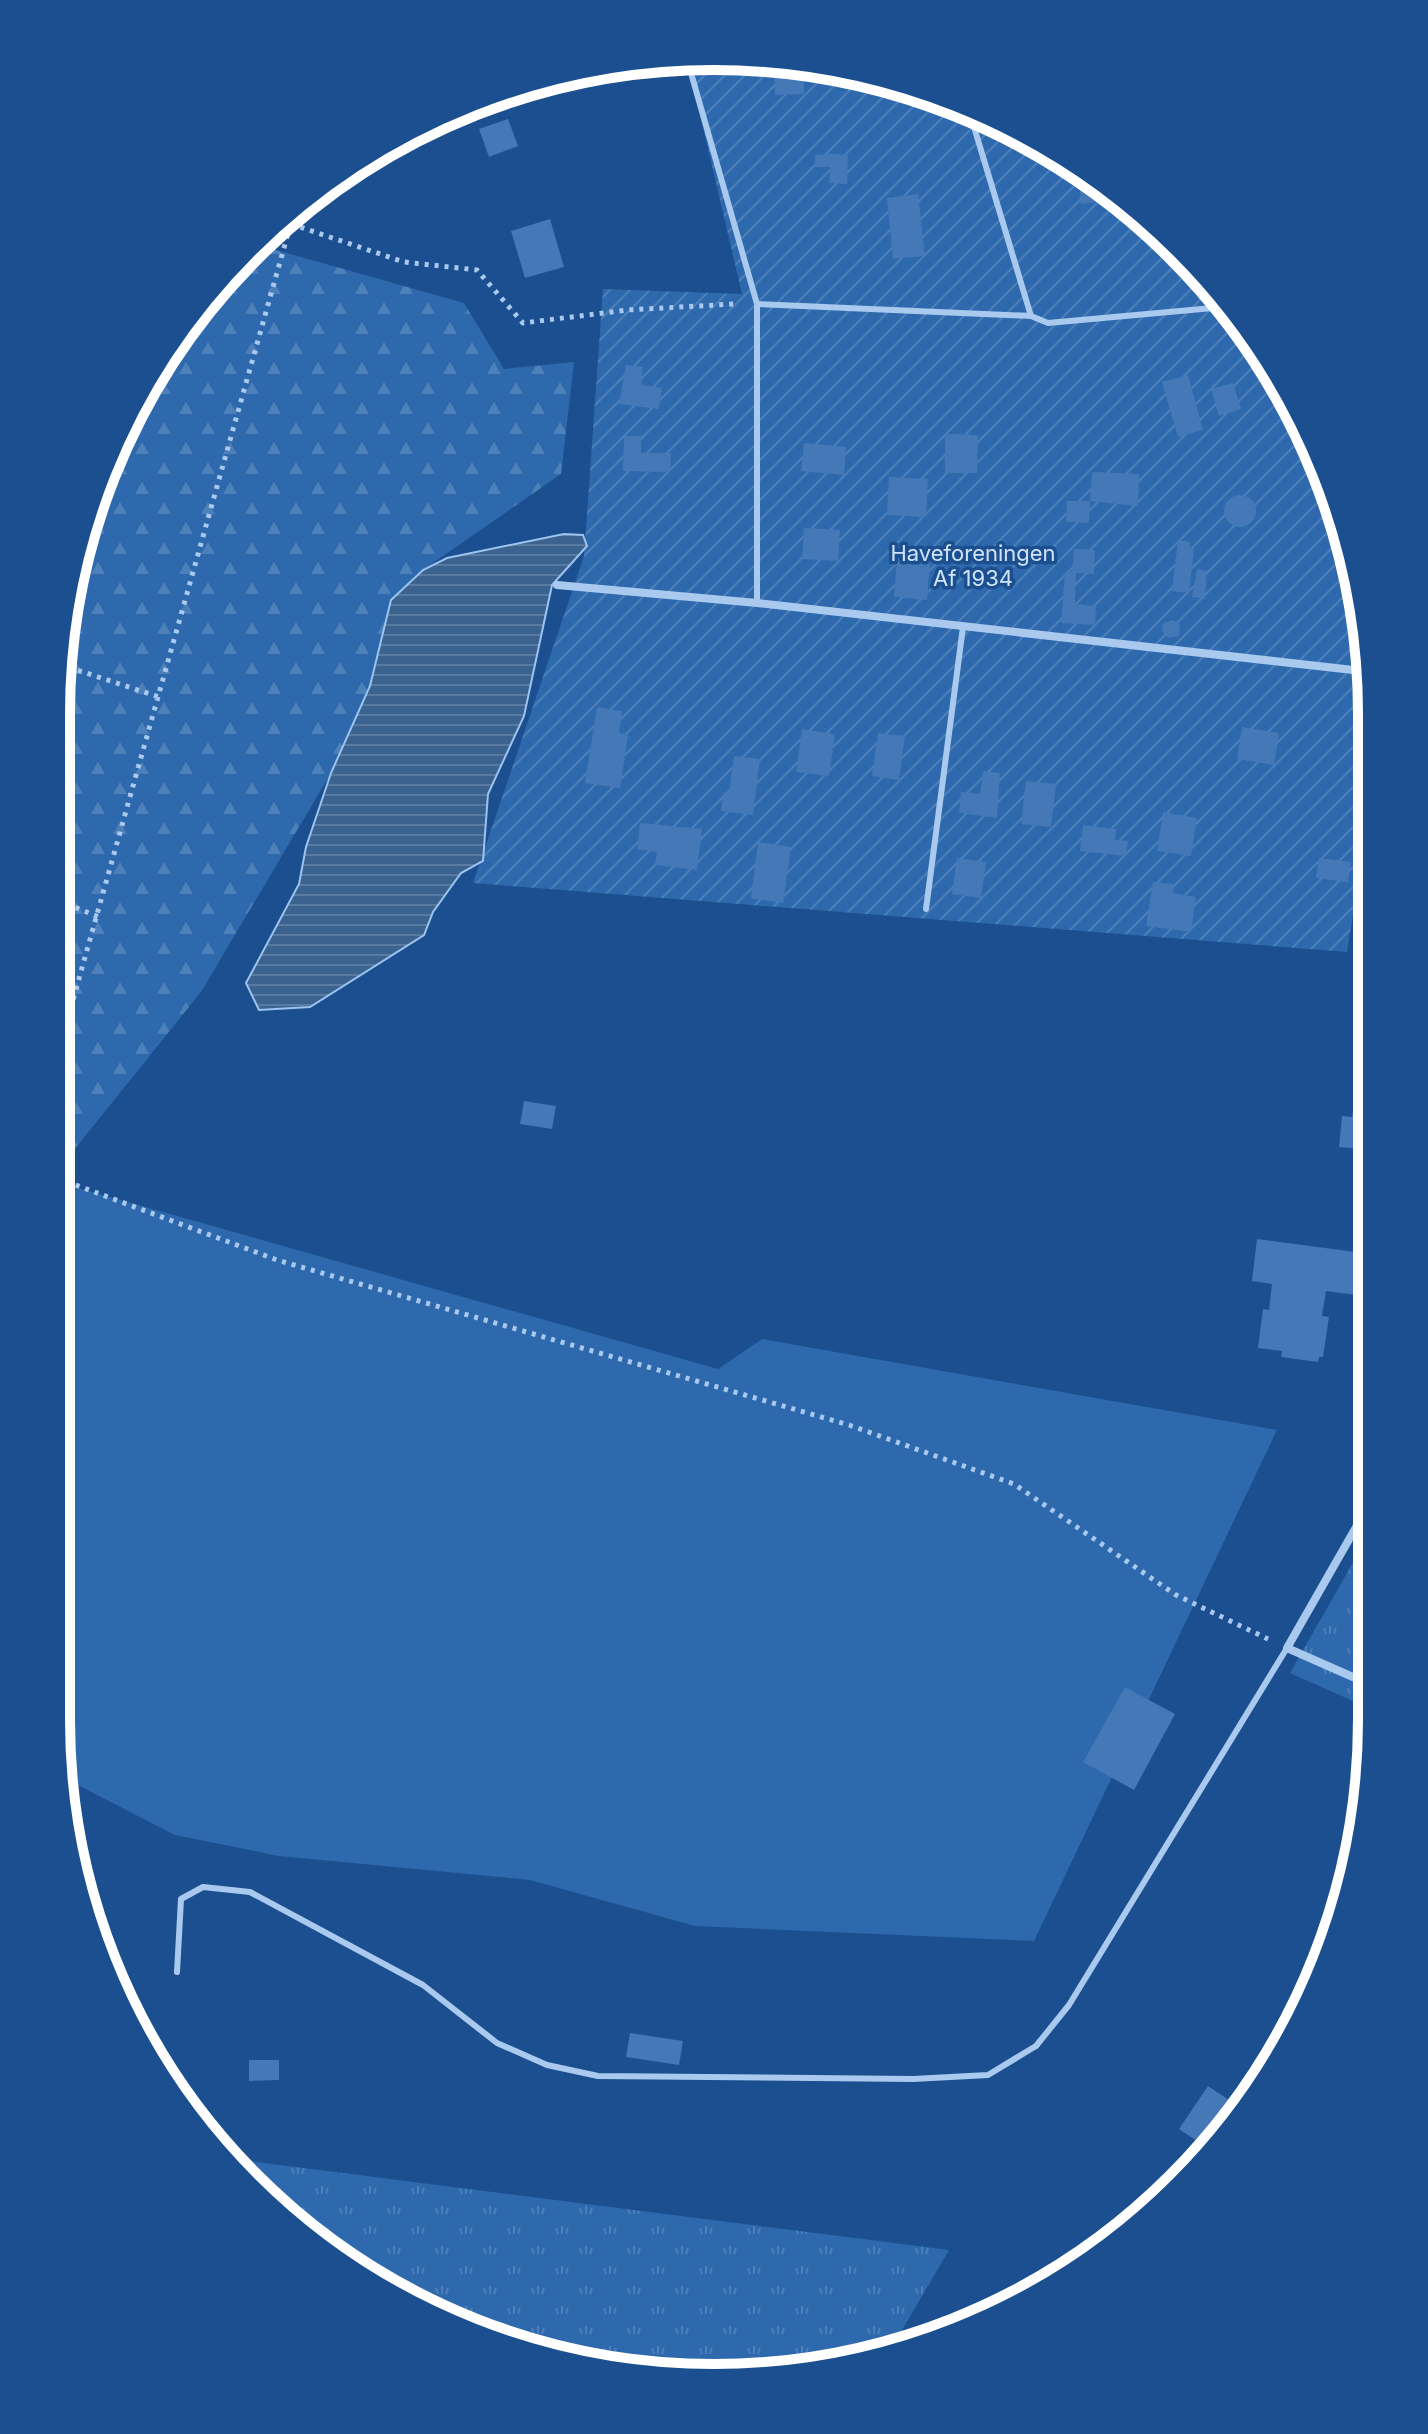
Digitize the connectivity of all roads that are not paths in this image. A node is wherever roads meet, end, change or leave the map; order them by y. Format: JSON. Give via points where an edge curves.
{"nodes":[{"id":1,"x":690,"y":71,"type":"edge"},
{"id":2,"x":973,"y":125,"type":"edge"},
{"id":3,"x":757,"y":304,"type":"junction"},
{"id":4,"x":1214,"y":308,"type":"edge"},
{"id":5,"x":1031,"y":316,"type":"junction"},
{"id":6,"x":557,"y":585,"type":"dead end"},
{"id":7,"x":757,"y":603,"type":"junction"},
{"id":8,"x":963,"y":627,"type":"junction"},
{"id":9,"x":1357,"y":670,"type":"edge"},
{"id":10,"x":926,"y":909,"type":"dead end"},
{"id":11,"x":1358,"y":1524,"type":"edge"},
{"id":12,"x":1287,"y":1648,"type":"junction"},
{"id":13,"x":1358,"y":1679,"type":"edge"},
{"id":14,"x":177,"y":1972,"type":"dead end"}],
"edges":[{"from":1,"to":3,"type":"lane"},
{"from":2,"to":5,"type":"lane"},
{"from":3,"to":5,"type":"lane"},
{"from":3,"to":7,"type":"lane"},
{"from":4,"to":5,"type":"lane","via":[[1048,323]]},
{"from":6,"to":7,"type":"street"},
{"from":7,"to":8,"type":"street"},
{"from":8,"to":9,"type":"street"},
{"from":8,"to":10,"type":"lane"},
{"from":11,"to":12,"type":"street"},
{"from":12,"to":13,"type":"street"},
{"from":12,"to":14,"type":"lane","via":[[1069,2005],[1036,2046],[988,2075],[598,2076],[547,2065],[497,2043],[423,1985],[250,1892],[203,1887],[181,1899]]}]}
